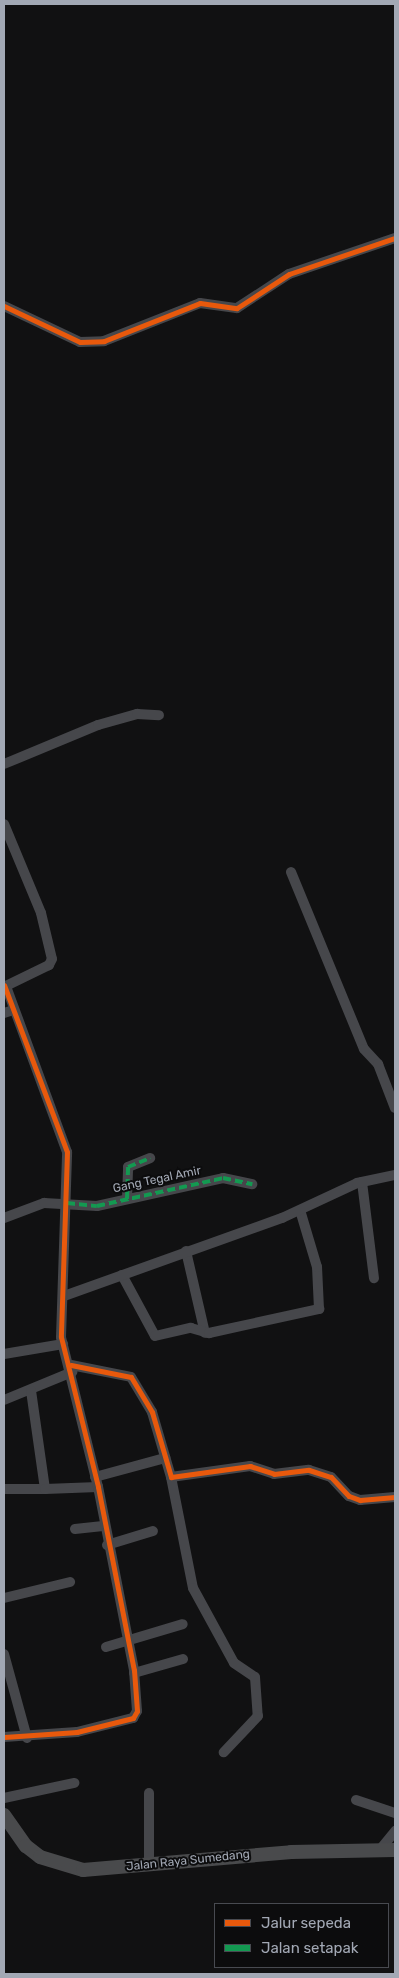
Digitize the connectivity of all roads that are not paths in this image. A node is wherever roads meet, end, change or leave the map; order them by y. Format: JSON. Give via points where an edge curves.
{"nodes":[{"id":1,"x":395,"y":238,"type":"edge"},
{"id":2,"x":4,"y":306,"type":"edge"},
{"id":3,"x":160,"y":715,"type":"dead end"},
{"id":4,"x":4,"y":764,"type":"edge"},
{"id":5,"x":4,"y":824,"type":"edge"},
{"id":6,"x":291,"y":872,"type":"dead end"},
{"id":7,"x":5,"y":985,"type":"edge"},
{"id":8,"x":9,"y":1012,"type":"edge"},
{"id":9,"x":395,"y":1108,"type":"edge"},
{"id":10,"x":150,"y":1158,"type":"dead end"},
{"id":11,"x":395,"y":1175,"type":"edge"},
{"id":12,"x":362,"y":1182,"type":"junction"},
{"id":13,"x":252,"y":1184,"type":"dead end"},
{"id":14,"x":128,"y":1199,"type":"junction"},
{"id":15,"x":67,"y":1203,"type":"junction"},
{"id":16,"x":300,"y":1210,"type":"junction"},
{"id":17,"x":4,"y":1218,"type":"edge"},
{"id":18,"x":186,"y":1250,"type":"junction"},
{"id":19,"x":122,"y":1275,"type":"junction"},
{"id":20,"x":374,"y":1278,"type":"dead end"},
{"id":21,"x":64,"y":1296,"type":"junction"},
{"id":22,"x":205,"y":1333,"type":"junction"},
{"id":23,"x":63,"y":1344,"type":"junction"},
{"id":24,"x":4,"y":1354,"type":"edge"},
{"id":25,"x":72,"y":1369,"type":"junction"},
{"id":26,"x":31,"y":1391,"type":"junction"},
{"id":27,"x":4,"y":1400,"type":"edge"},
{"id":28,"x":165,"y":1458,"type":"junction"},
{"id":29,"x":171,"y":1477,"type":"junction"},
{"id":30,"x":96,"y":1482,"type":"junction"},
{"id":31,"x":4,"y":1489,"type":"edge"},
{"id":32,"x":45,"y":1489,"type":"junction"},
{"id":33,"x":395,"y":1498,"type":"edge"},
{"id":34,"x":103,"y":1526,"type":"junction"},
{"id":35,"x":75,"y":1529,"type":"dead end"},
{"id":36,"x":153,"y":1532,"type":"dead end"},
{"id":37,"x":107,"y":1545,"type":"junction"},
{"id":38,"x":70,"y":1582,"type":"dead end"},
{"id":39,"x":4,"y":1598,"type":"edge"},
{"id":40,"x":184,"y":1624,"type":"dead end"},
{"id":41,"x":128,"y":1640,"type":"junction"},
{"id":42,"x":106,"y":1647,"type":"dead end"},
{"id":43,"x":4,"y":1654,"type":"edge"},
{"id":44,"x":183,"y":1659,"type":"dead end"},
{"id":45,"x":134,"y":1673,"type":"junction"},
{"id":46,"x":4,"y":1737,"type":"edge"},
{"id":47,"x":27,"y":1738,"type":"junction"},
{"id":48,"x":224,"y":1752,"type":"dead end"},
{"id":49,"x":74,"y":1783,"type":"dead end"},
{"id":50,"x":149,"y":1793,"type":"dead end"},
{"id":51,"x":4,"y":1798,"type":"edge"},
{"id":52,"x":356,"y":1800,"type":"dead end"},
{"id":53,"x":395,"y":1813,"type":"edge"},
{"id":54,"x":4,"y":1817,"type":"edge"},
{"id":55,"x":395,"y":1831,"type":"edge"},
{"id":56,"x":395,"y":1850,"type":"edge"},
{"id":57,"x":379,"y":1851,"type":"junction"},
{"id":58,"x":149,"y":1866,"type":"junction"}],
"edges":[{"from":1,"to":2,"type":"street","via":[[290,274],[237,308],[200,303],[104,341],[80,342]]},
{"from":3,"to":4,"type":"street","via":[[137,714],[98,725]]},
{"from":5,"to":7,"type":"street","via":[[41,913],[52,959],[49,965]]},
{"from":6,"to":9,"type":"street","via":[[364,1049],[378,1064]]},
{"from":7,"to":8,"type":"street"},
{"from":8,"to":15,"type":"street","via":[[68,1152]]},
{"from":10,"to":14,"type":"street","via":[[128,1167]]},
{"from":11,"to":12,"type":"street"},
{"from":12,"to":16,"type":"street"},
{"from":12,"to":20,"type":"street"},
{"from":13,"to":14,"type":"street","name":"Gang Tegal Amir","via":[[223,1178]]},
{"from":14,"to":15,"type":"street","name":"Gang Tegal Amir","via":[[98,1206]]},
{"from":15,"to":17,"type":"street","name":"Gang Tegal Amir","via":[[33,1206]]},
{"from":15,"to":21,"type":"street"},
{"from":16,"to":18,"type":"street"},
{"from":16,"to":22,"type":"street","via":[[317,1267],[320,1308]]},
{"from":18,"to":19,"type":"street"},
{"from":18,"to":22,"type":"street"},
{"from":19,"to":21,"type":"street"},
{"from":19,"to":22,"type":"street","via":[[154,1336],[192,1328]]},
{"from":21,"to":23,"type":"street"},
{"from":23,"to":24,"type":"street"},
{"from":23,"to":25,"type":"street"},
{"from":25,"to":26,"type":"street"},
{"from":25,"to":28,"type":"street","via":[[131,1377],[152,1412]]},
{"from":25,"to":30,"type":"street"},
{"from":26,"to":27,"type":"street"},
{"from":26,"to":32,"type":"street"},
{"from":28,"to":29,"type":"street"},
{"from":28,"to":30,"type":"street"},
{"from":29,"to":33,"type":"street","via":[[250,1466],[268,1473],[309,1470],[331,1477],[354,1498]]},
{"from":29,"to":48,"type":"street","via":[[193,1588],[234,1663],[256,1677],[258,1716]]},
{"from":30,"to":32,"type":"street"},
{"from":30,"to":34,"type":"street"},
{"from":31,"to":32,"type":"street"},
{"from":34,"to":35,"type":"street"},
{"from":34,"to":37,"type":"street"},
{"from":36,"to":37,"type":"street"},
{"from":37,"to":41,"type":"street"},
{"from":38,"to":39,"type":"street"},
{"from":40,"to":41,"type":"street"},
{"from":41,"to":42,"type":"street"},
{"from":41,"to":45,"type":"street"},
{"from":43,"to":47,"type":"street"},
{"from":44,"to":45,"type":"street"},
{"from":45,"to":47,"type":"street","via":[[138,1711],[133,1718]]},
{"from":46,"to":47,"type":"street"},
{"from":49,"to":51,"type":"street"},
{"from":50,"to":58,"type":"street"},
{"from":52,"to":53,"type":"street"},
{"from":54,"to":58,"type":"highway","name":"Jalan Raya Sumedang","via":[[26,1846],[62,1868]]},
{"from":55,"to":57,"type":"street"},
{"from":56,"to":57,"type":"highway","name":"Jalan Raya Sumedang"},
{"from":57,"to":58,"type":"highway","name":"Jalan Raya Sumedang","via":[[291,1852]]}]}
